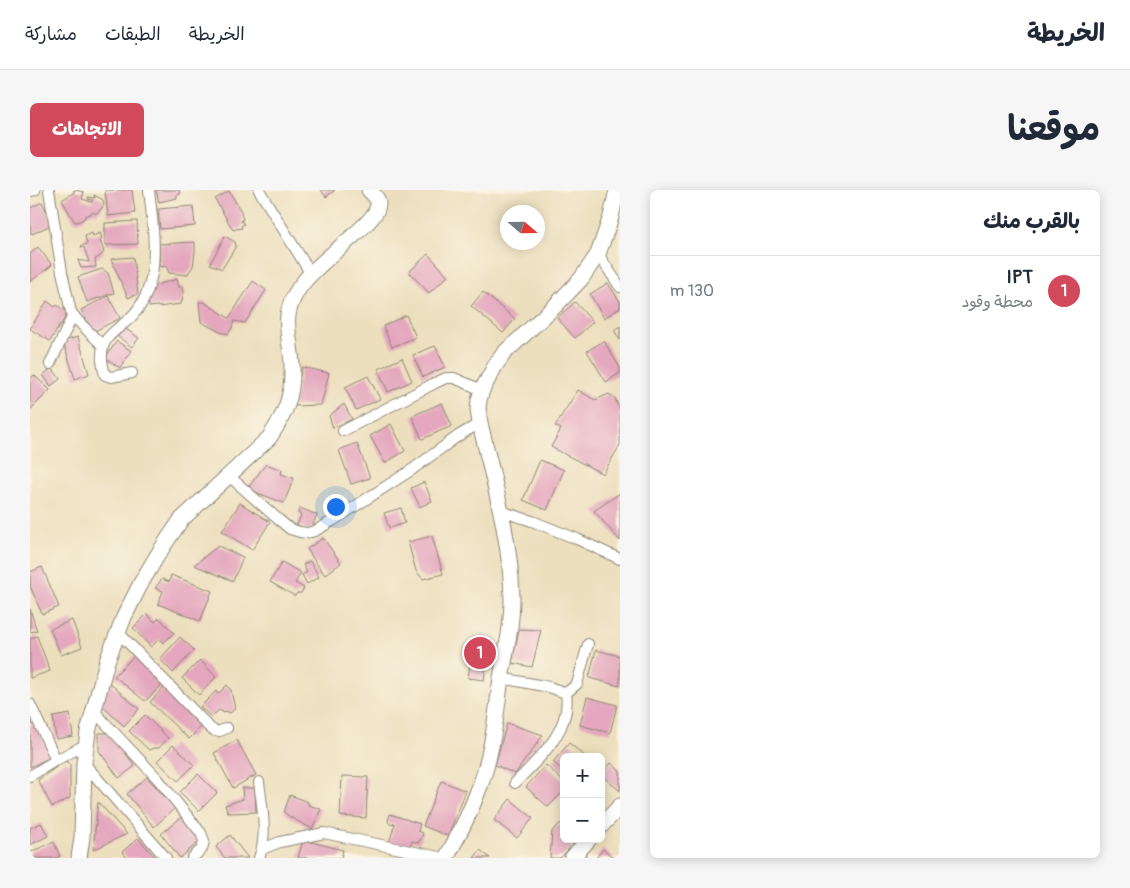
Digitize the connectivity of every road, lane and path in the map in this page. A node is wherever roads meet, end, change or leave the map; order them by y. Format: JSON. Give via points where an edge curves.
{"nodes":[{"id":1,"x":35,"y":190,"type":"edge"},
{"id":2,"x":49,"y":190,"type":"edge"},
{"id":3,"x":149,"y":190,"type":"edge"},
{"id":4,"x":259,"y":190,"type":"edge"},
{"id":5,"x":369,"y":190,"type":"edge"},
{"id":6,"x":617,"y":190,"type":"edge"},
{"id":7,"x":30,"y":191,"type":"edge"},
{"id":8,"x":598,"y":254,"type":"junction"},
{"id":9,"x":311,"y":274,"type":"junction"},
{"id":10,"x":620,"y":287,"type":"edge"},
{"id":11,"x":73,"y":315,"type":"junction"},
{"id":12,"x":103,"y":346,"type":"junction"},
{"id":13,"x":50,"y":364,"type":"dead end"},
{"id":14,"x":132,"y":373,"type":"dead end"},
{"id":15,"x":482,"y":390,"type":"junction"},
{"id":16,"x":480,"y":423,"type":"junction"},
{"id":17,"x":343,"y":432,"type":"dead end"},
{"id":18,"x":229,"y":476,"type":"junction"},
{"id":19,"x":500,"y":511,"type":"junction"},
{"id":20,"x":620,"y":559,"type":"edge"},
{"id":21,"x":118,"y":632,"type":"junction"},
{"id":22,"x":588,"y":644,"type":"dead end"},
{"id":23,"x":501,"y":678,"type":"junction"},
{"id":24,"x":566,"y":693,"type":"junction"},
{"id":25,"x":30,"y":704,"type":"edge"},
{"id":26,"x":93,"y":710,"type":"junction"},
{"id":27,"x":227,"y":728,"type":"dead end"},
{"id":28,"x":86,"y":745,"type":"junction"},
{"id":29,"x":56,"y":760,"type":"junction"},
{"id":30,"x":84,"y":763,"type":"junction"},
{"id":31,"x":30,"y":776,"type":"edge"},
{"id":32,"x":259,"y":782,"type":"dead end"},
{"id":33,"x":515,"y":784,"type":"dead end"},
{"id":34,"x":620,"y":806,"type":"edge"},
{"id":35,"x":605,"y":822,"type":"edge"},
{"id":36,"x":585,"y":843,"type":"edge"},
{"id":37,"x":260,"y":854,"type":"edge"},
{"id":38,"x":79,"y":858,"type":"edge"},
{"id":39,"x":166,"y":858,"type":"edge"},
{"id":40,"x":192,"y":858,"type":"edge"},
{"id":41,"x":445,"y":858,"type":"edge"},
{"id":42,"x":572,"y":858,"type":"edge"}],
"edges":[{"from":1,"to":7,"type":"street"},
{"from":2,"to":11,"type":"street","via":[[62,272]]},
{"from":3,"to":12,"type":"street","via":[[154,248],[151,277],[138,309]]},
{"from":4,"to":9,"type":"street"},
{"from":5,"to":9,"type":"street","via":[[378,200],[375,214]]},
{"from":6,"to":8,"type":"street"},
{"from":8,"to":10,"type":"street"},
{"from":8,"to":15,"type":"street","via":[[581,279],[504,353]]},
{"from":9,"to":18,"type":"street","via":[[295,294],[288,313],[292,363],[288,406],[269,438]]},
{"from":11,"to":12,"type":"street"},
{"from":11,"to":13,"type":"street"},
{"from":12,"to":14,"type":"street","via":[[105,375]]},
{"from":15,"to":16,"type":"street","via":[[478,409]]},
{"from":15,"to":17,"type":"street","via":[[454,378],[446,378]]},
{"from":16,"to":18,"type":"street","via":[[334,520],[307,533],[290,529]]},
{"from":16,"to":19,"type":"street"},
{"from":18,"to":21,"type":"street","via":[[186,515],[168,538]]},
{"from":19,"to":20,"type":"street","via":[[577,539]]},
{"from":19,"to":23,"type":"street","via":[[512,599]]},
{"from":21,"to":26,"type":"street"},
{"from":21,"to":27,"type":"street","via":[[211,730]]},
{"from":22,"to":24,"type":"street","via":[[577,684]]},
{"from":23,"to":24,"type":"street"},
{"from":23,"to":41,"type":"street","via":[[490,748],[480,785],[464,825]]},
{"from":24,"to":33,"type":"street","via":[[567,708],[555,738]]},
{"from":25,"to":29,"type":"street"},
{"from":26,"to":28,"type":"street"},
{"from":26,"to":40,"type":"street","via":[[158,780],[201,834],[204,841],[202,849]]},
{"from":28,"to":29,"type":"street"},
{"from":28,"to":30,"type":"street"},
{"from":29,"to":31,"type":"street"},
{"from":30,"to":38,"type":"street"},
{"from":30,"to":39,"type":"street"},
{"from":32,"to":37,"type":"street","via":[[263,824]]},
{"from":34,"to":35,"type":"street"},
{"from":36,"to":42,"type":"street"},
{"from":37,"to":41,"type":"street","via":[[280,842],[324,833]]}]}
